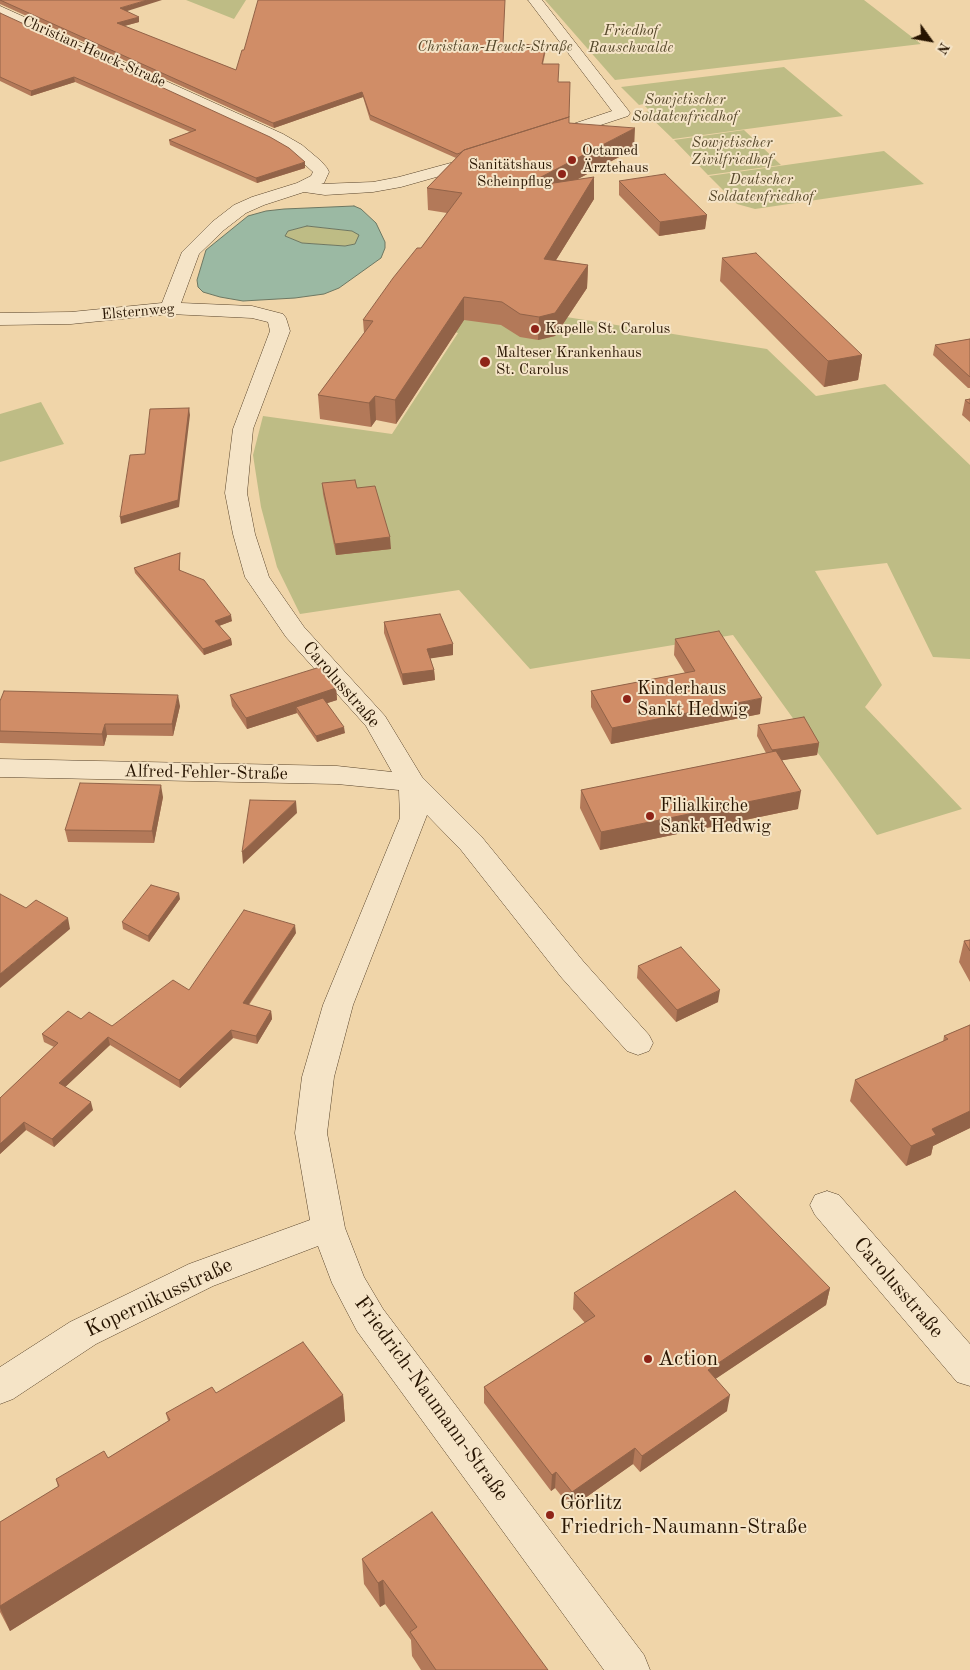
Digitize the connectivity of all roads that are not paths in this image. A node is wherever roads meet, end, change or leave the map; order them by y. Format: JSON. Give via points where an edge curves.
{"nodes":[{"id":1,"x":536,"y":0,"type":"edge"},
{"id":2,"x":0,"y":10,"type":"edge"},
{"id":3,"x":536,"y":142,"type":"edge"},
{"id":4,"x":491,"y":156,"type":"edge"},
{"id":5,"x":303,"y":188,"type":"junction"},
{"id":6,"x":170,"y":308,"type":"junction"},
{"id":7,"x":276,"y":318,"type":"joint"},
{"id":8,"x":0,"y":319,"type":"edge"},
{"id":9,"x":0,"y":768,"type":"edge"},
{"id":10,"x":412,"y":783,"type":"junction"},
{"id":11,"x":638,"y":1043,"type":"dead end"},
{"id":12,"x":827,"y":1205,"type":"dead end"},
{"id":13,"x":328,"y":1228,"type":"junction"},
{"id":14,"x":970,"y":1370,"type":"edge"},
{"id":15,"x":0,"y":1387,"type":"edge"},
{"id":16,"x":629,"y":1670,"type":"edge"}],
"edges":[{"from":1,"to":3,"type":"street","via":[[622,113]]},
{"from":2,"to":5,"type":"street","name":"Christian-Heuck-Straße","via":[[277,136],[321,172],[318,179]]},
{"from":4,"to":5,"type":"street","via":[[373,187],[344,190]]},
{"from":5,"to":6,"type":"street","via":[[258,201],[218,226],[191,252]]},
{"from":6,"to":7,"type":"street","name":"Elsternweg","via":[[252,312]]},
{"from":6,"to":8,"type":"street","name":"Elsternweg","via":[[71,318]]},
{"from":7,"to":10,"type":"street","name":"Carolusstraße","via":[[280,331],[243,429],[236,493],[244,534],[257,577],[295,632],[376,722]]},
{"from":9,"to":10,"type":"street","name":"Alfred-Fehler-Straße","via":[[337,775]]},
{"from":10,"to":11,"type":"street","name":"Carolusstraße","via":[[471,843],[572,969]]},
{"from":10,"to":13,"type":"street","name":"Friedrich-Naumann-Straße","via":[[414,818],[338,1005],[318,1078],[311,1134]]},
{"from":12,"to":14,"type":"street","name":"Carolusstraße"},
{"from":13,"to":15,"type":"street","name":"Kopernikusstraße","via":[[202,1275],[82,1333]]},
{"from":13,"to":16,"type":"street","name":"Friedrich-Naumann-Straße","via":[[349,1283],[370,1320]]}]}
